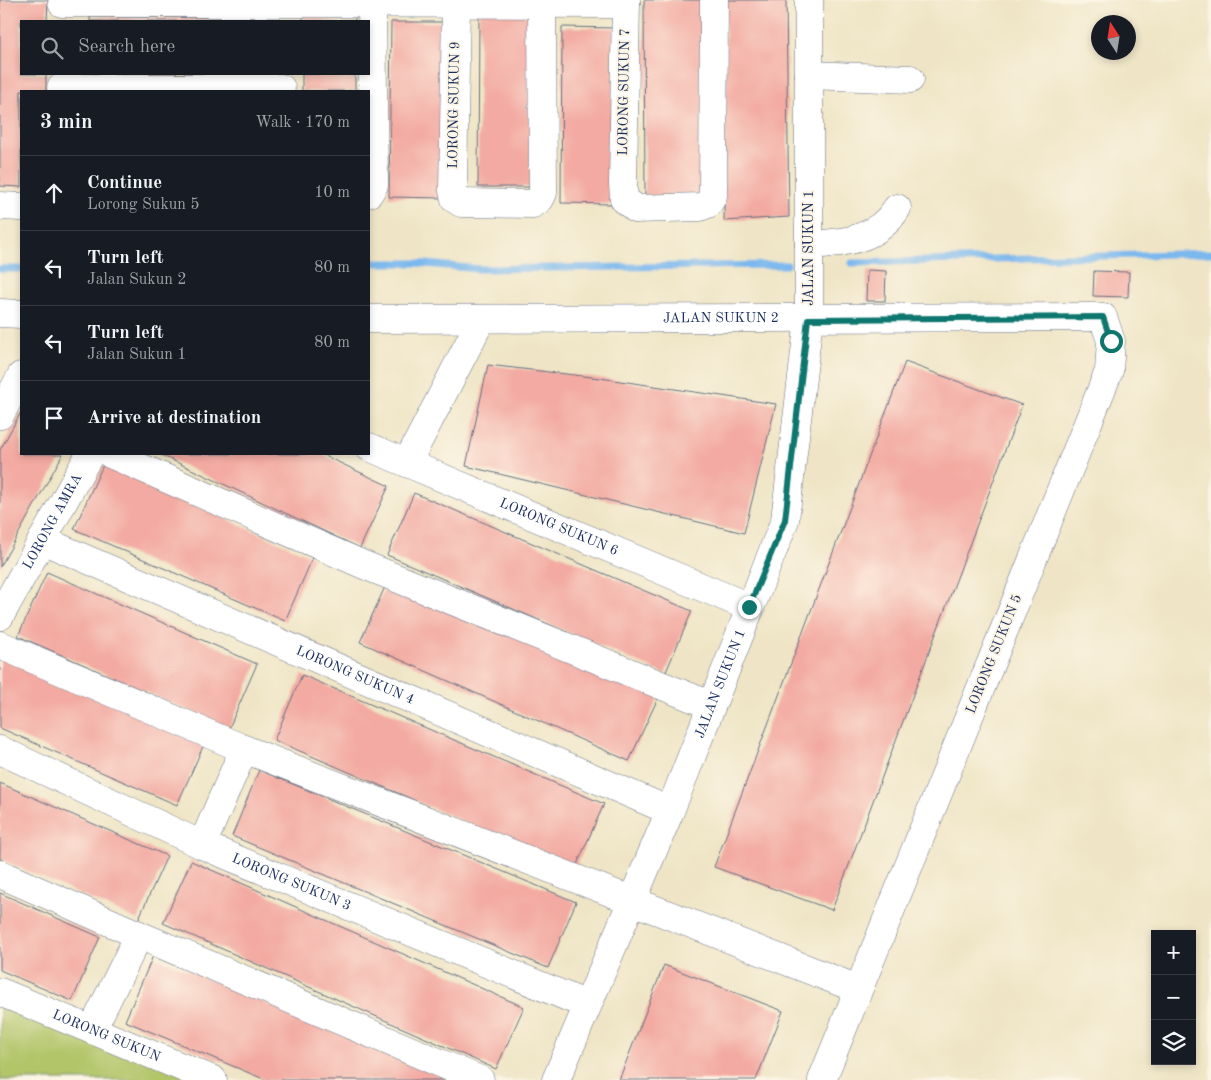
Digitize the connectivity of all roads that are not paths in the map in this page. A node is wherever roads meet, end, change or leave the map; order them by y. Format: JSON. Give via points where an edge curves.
{"nodes":[{"id":1,"x":714,"y":0,"type":"edge"},
{"id":2,"x":809,"y":0,"type":"edge"},
{"id":3,"x":626,"y":2,"type":"edge"},
{"id":4,"x":372,"y":3,"type":"junction"},
{"id":5,"x":456,"y":4,"type":"junction"},
{"id":6,"x":542,"y":4,"type":"junction"},
{"id":7,"x":62,"y":8,"type":"edge"},
{"id":8,"x":282,"y":12,"type":"edge"},
{"id":9,"x":809,"y":75,"type":"junction"},
{"id":10,"x":910,"y":79,"type":"dead end"},
{"id":11,"x":61,"y":84,"type":"edge"},
{"id":12,"x":281,"y":84,"type":"edge"},
{"id":13,"x":370,"y":192,"type":"edge"},
{"id":14,"x":0,"y":206,"type":"edge"},
{"id":15,"x":20,"y":207,"type":"edge"},
{"id":16,"x":898,"y":208,"type":"dead end"},
{"id":17,"x":809,"y":245,"type":"junction"},
{"id":18,"x":0,"y":313,"type":"edge"},
{"id":19,"x":20,"y":314,"type":"edge"},
{"id":20,"x":1103,"y":317,"type":"joint"},
{"id":21,"x":370,"y":319,"type":"edge"},
{"id":22,"x":808,"y":319,"type":"junction"},
{"id":23,"x":481,"y":320,"type":"junction"},
{"id":24,"x":20,"y":378,"type":"edge"},
{"id":25,"x":0,"y":415,"type":"edge"},
{"id":26,"x":370,"y":447,"type":"edge"},
{"id":27,"x":89,"y":455,"type":"edge"},
{"id":28,"x":112,"y":455,"type":"edge"},
{"id":29,"x":407,"y":463,"type":"junction"},
{"id":30,"x":42,"y":540,"type":"junction"},
{"id":31,"x":749,"y":607,"type":"junction"},
{"id":32,"x":0,"y":616,"type":"edge"},
{"id":33,"x":0,"y":645,"type":"edge"},
{"id":34,"x":710,"y":705,"type":"junction"},
{"id":35,"x":244,"y":749,"type":"junction"},
{"id":36,"x":0,"y":750,"type":"edge"},
{"id":37,"x":670,"y":810,"type":"junction"},
{"id":38,"x":202,"y":845,"type":"junction"},
{"id":39,"x":0,"y":874,"type":"edge"},
{"id":40,"x":632,"y":900,"type":"junction"},
{"id":41,"x":138,"y":935,"type":"junction"},
{"id":42,"x":858,"y":989,"type":"junction"},
{"id":43,"x":0,"y":992,"type":"edge"},
{"id":44,"x":587,"y":1005,"type":"junction"},
{"id":45,"x":92,"y":1030,"type":"junction"},
{"id":46,"x":213,"y":1080,"type":"edge"},
{"id":47,"x":480,"y":1080,"type":"edge"},
{"id":48,"x":556,"y":1080,"type":"edge"},
{"id":49,"x":822,"y":1080,"type":"edge"}],
"edges":[{"from":1,"to":3,"type":"street","name":"LORONG SUKUN 7","via":[[713,196],[708,204],[700,207],[636,209],[624,199],[623,184]]},
{"from":2,"to":9,"type":"street","name":"JALAN SUKUN 1"},
{"from":3,"to":6,"type":"street"},
{"from":4,"to":5,"type":"street"},
{"from":4,"to":8,"type":"street"},
{"from":4,"to":13,"type":"street","via":[[374,185]]},
{"from":5,"to":6,"type":"street"},
{"from":5,"to":6,"type":"street","name":"LORONG SUKUN 9","via":[[455,199],[461,203],[533,204],[543,193]]},
{"from":7,"to":8,"type":"street"},
{"from":9,"to":10,"type":"street"},
{"from":9,"to":17,"type":"street","name":"JALAN SUKUN 1"},
{"from":11,"to":12,"type":"street"},
{"from":14,"to":15,"type":"street"},
{"from":16,"to":17,"type":"street","via":[[891,219],[876,231],[860,238]]},
{"from":17,"to":22,"type":"street","name":"JALAN SUKUN 1"},
{"from":18,"to":19,"type":"street"},
{"from":20,"to":22,"type":"street","name":"JALAN SUKUN 2"},
{"from":20,"to":42,"type":"street","name":"LORONG SUKUN 5","via":[[1111,341],[1109,371]]},
{"from":21,"to":23,"type":"street","name":"JALAN SUKUN 2"},
{"from":22,"to":23,"type":"street","name":"JALAN SUKUN 2"},
{"from":22,"to":31,"type":"street","name":"JALAN SUKUN 1","via":[[785,520]]},
{"from":23,"to":29,"type":"street"},
{"from":24,"to":25,"type":"street"},
{"from":26,"to":29,"type":"street","name":"LORONG SUKUN 6"},
{"from":27,"to":30,"type":"street","name":"LORONG AMRA"},
{"from":28,"to":34,"type":"street","via":[[364,565]]},
{"from":29,"to":31,"type":"street","name":"LORONG SUKUN 6"},
{"from":30,"to":32,"type":"street","name":"LORONG AMRA"},
{"from":30,"to":37,"type":"street","name":"LORONG SUKUN 4"},
{"from":31,"to":34,"type":"street","name":"JALAN SUKUN 1"},
{"from":33,"to":35,"type":"street"},
{"from":34,"to":37,"type":"street","name":"JALAN SUKUN 1"},
{"from":35,"to":38,"type":"street"},
{"from":35,"to":40,"type":"street"},
{"from":36,"to":38,"type":"street","name":"LORONG SUKUN 3"},
{"from":37,"to":40,"type":"street","name":"JALAN SUKUN 1"},
{"from":38,"to":44,"type":"street","name":"LORONG SUKUN 3"},
{"from":39,"to":41,"type":"street"},
{"from":40,"to":42,"type":"street"},
{"from":40,"to":44,"type":"street","name":"JALAN SUKUN 1"},
{"from":41,"to":45,"type":"street"},
{"from":41,"to":47,"type":"street"},
{"from":42,"to":49,"type":"street","name":"LORONG SUKUN 5"},
{"from":43,"to":45,"type":"street","name":"LORONG SUKUN"},
{"from":44,"to":48,"type":"street","name":"JALAN SUKUN 1"},
{"from":45,"to":46,"type":"street","name":"LORONG SUKUN"}]}
